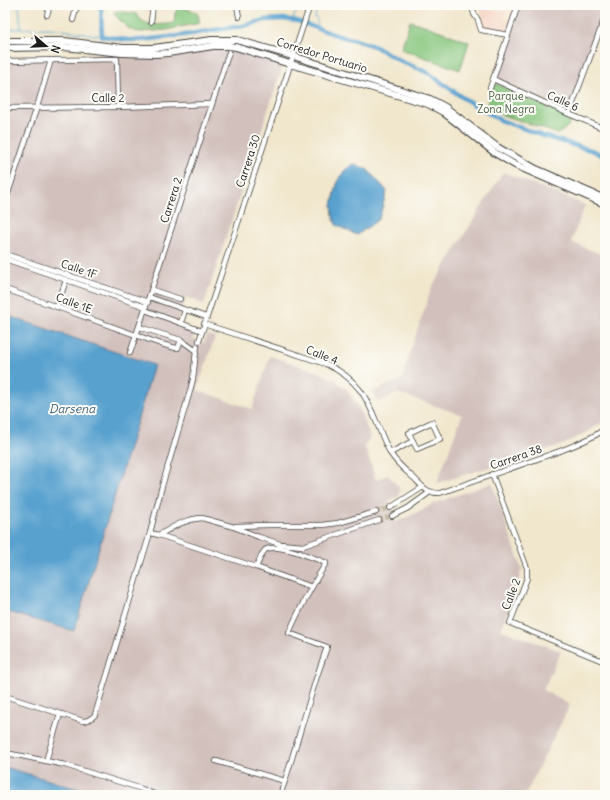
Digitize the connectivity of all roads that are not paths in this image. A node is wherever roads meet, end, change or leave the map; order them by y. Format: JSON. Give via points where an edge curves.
{"nodes":[{"id":1,"x":50,"y":5,"type":"edge"},
{"id":2,"x":77,"y":5,"type":"edge"},
{"id":3,"x":153,"y":5,"type":"edge"},
{"id":4,"x":238,"y":5,"type":"edge"},
{"id":5,"x":310,"y":5,"type":"edge"},
{"id":6,"x":472,"y":5,"type":"edge"},
{"id":7,"x":518,"y":5,"type":"edge"},
{"id":8,"x":47,"y":15,"type":"dead end"},
{"id":9,"x":239,"y":17,"type":"dead end"},
{"id":10,"x":605,"y":17,"type":"edge"},
{"id":11,"x":73,"y":20,"type":"dead end"},
{"id":12,"x":151,"y":22,"type":"dead end"},
{"id":13,"x":508,"y":35,"type":"junction"},
{"id":14,"x":5,"y":42,"type":"edge"},
{"id":15,"x":5,"y":48,"type":"edge"},
{"id":16,"x":229,"y":52,"type":"dead end"},
{"id":17,"x":118,"y":53,"type":"junction"},
{"id":18,"x":293,"y":56,"type":"junction"},
{"id":19,"x":51,"y":60,"type":"junction"},
{"id":20,"x":5,"y":61,"type":"edge"},
{"id":21,"x":290,"y":64,"type":"junction"},
{"id":22,"x":493,"y":79,"type":"junction"},
{"id":23,"x":490,"y":88,"type":"dead end"},
{"id":24,"x":212,"y":104,"type":"junction"},
{"id":25,"x":37,"y":107,"type":"junction"},
{"id":26,"x":118,"y":107,"type":"junction"},
{"id":27,"x":5,"y":108,"type":"edge"},
{"id":28,"x":569,"y":114,"type":"junction"},
{"id":29,"x":605,"y":129,"type":"edge"},
{"id":30,"x":605,"y":199,"type":"edge"},
{"id":31,"x":5,"y":202,"type":"edge"},
{"id":32,"x":605,"y":204,"type":"edge"},
{"id":33,"x":5,"y":254,"type":"edge"},
{"id":34,"x":5,"y":259,"type":"edge"},
{"id":35,"x":59,"y":272,"type":"junction"},
{"id":36,"x":58,"y":278,"type":"junction"},
{"id":37,"x":66,"y":280,"type":"junction"},
{"id":38,"x":5,"y":289,"type":"edge"},
{"id":39,"x":152,"y":290,"type":"junction"},
{"id":40,"x":149,"y":299,"type":"junction"},
{"id":41,"x":180,"y":299,"type":"dead end"},
{"id":42,"x":57,"y":307,"type":"junction"},
{"id":43,"x":145,"y":309,"type":"junction"},
{"id":44,"x":185,"y":310,"type":"junction"},
{"id":45,"x":206,"y":318,"type":"junction"},
{"id":46,"x":181,"y":323,"type":"junction"},
{"id":47,"x":204,"y":324,"type":"junction"},
{"id":48,"x":139,"y":326,"type":"junction"},
{"id":49,"x":202,"y":331,"type":"junction"},
{"id":50,"x":136,"y":335,"type":"junction"},
{"id":51,"x":181,"y":340,"type":"junction"},
{"id":52,"x":199,"y":341,"type":"dead end"},
{"id":53,"x":130,"y":353,"type":"dead end"},
{"id":54,"x":605,"y":429,"type":"edge"},
{"id":55,"x":413,"y":441,"type":"junction"},
{"id":56,"x":390,"y":453,"type":"junction"},
{"id":57,"x":492,"y":474,"type":"junction"},
{"id":58,"x":423,"y":487,"type":"junction"},
{"id":59,"x":430,"y":492,"type":"junction"},
{"id":60,"x":390,"y":508,"type":"tunnel mouth"},
{"id":61,"x":376,"y":512,"type":"tunnel mouth"},
{"id":62,"x":392,"y":516,"type":"tunnel mouth"},
{"id":63,"x":379,"y":520,"type":"tunnel mouth"},
{"id":64,"x":234,"y":526,"type":"junction"},
{"id":65,"x":150,"y":533,"type":"junction"},
{"id":66,"x":159,"y":535,"type":"junction"},
{"id":67,"x":256,"y":567,"type":"junction"},
{"id":68,"x":312,"y":586,"type":"junction"},
{"id":69,"x":605,"y":662,"type":"edge"},
{"id":70,"x":5,"y":696,"type":"edge"},
{"id":71,"x":60,"y":714,"type":"junction"},
{"id":72,"x":5,"y":753,"type":"edge"},
{"id":73,"x":46,"y":761,"type":"junction"},
{"id":74,"x":216,"y":761,"type":"dead end"},
{"id":75,"x":285,"y":781,"type":"junction"},
{"id":76,"x":156,"y":795,"type":"edge"},
{"id":77,"x":280,"y":795,"type":"edge"}],
"edges":[{"from":1,"to":8,"type":"street"},
{"from":2,"to":11,"type":"street"},
{"from":3,"to":12,"type":"street"},
{"from":4,"to":9,"type":"street"},
{"from":5,"to":18,"type":"street","name":"Carrera 30"},
{"from":6,"to":13,"type":"street","via":[[481,30]]},
{"from":7,"to":13,"type":"street"},
{"from":10,"to":28,"type":"street"},
{"from":13,"to":22,"type":"street"},
{"from":14,"to":17,"type":"main road","name":"Corredor Portuario","via":[[64,40]]},
{"from":15,"to":17,"type":"main road","name":"Corredor Portuario","via":[[64,47]]},
{"from":16,"to":24,"type":"street","name":"Carrera 2"},
{"from":17,"to":18,"type":"main road","name":"Corredor Portuario","via":[[212,40],[237,40]]},
{"from":17,"to":19,"type":"street"},
{"from":17,"to":21,"type":"main road","name":"Corredor Portuario","via":[[168,53],[222,45]]},
{"from":17,"to":26,"type":"street"},
{"from":18,"to":21,"type":"street","name":"Carrera 30"},
{"from":18,"to":30,"type":"main road","name":"Corredor Portuario","via":[[430,99],[445,107],[497,147],[536,169]]},
{"from":19,"to":20,"type":"street"},
{"from":19,"to":25,"type":"street"},
{"from":21,"to":32,"type":"main road","name":"Corredor Portuario","via":[[428,104],[515,165]]},
{"from":21,"to":45,"type":"street","name":"Carrera 30"},
{"from":22,"to":23,"type":"street"},
{"from":22,"to":28,"type":"street","name":"Calle 6"},
{"from":24,"to":26,"type":"street","name":"Calle 2"},
{"from":24,"to":39,"type":"street","name":"Carrera 2"},
{"from":25,"to":26,"type":"street","name":"Calle 2"},
{"from":25,"to":27,"type":"street","name":"Calle 2"},
{"from":25,"to":31,"type":"street"},
{"from":28,"to":29,"type":"street","name":"Calle 6"},
{"from":33,"to":35,"type":"street","name":"Calle 1F"},
{"from":34,"to":36,"type":"street","name":"Calle 1F"},
{"from":35,"to":36,"type":"street"},
{"from":35,"to":40,"type":"street","name":"Calle 1F"},
{"from":36,"to":37,"type":"street","name":"Calle 1F"},
{"from":37,"to":42,"type":"street"},
{"from":37,"to":43,"type":"street","name":"Calle 1F"},
{"from":38,"to":42,"type":"street","name":"Calle 1E"},
{"from":39,"to":40,"type":"street","name":"Carrera 2"},
{"from":39,"to":41,"type":"street"},
{"from":40,"to":43,"type":"street","name":"Carrera 2"},
{"from":40,"to":44,"type":"street","name":"Calle 1F"},
{"from":42,"to":50,"type":"street","name":"Calle 1E"},
{"from":43,"to":46,"type":"street","name":"Calle 1F"},
{"from":43,"to":48,"type":"street","name":"Carrera 2"},
{"from":44,"to":45,"type":"street","name":"Calle 1F"},
{"from":44,"to":46,"type":"street"},
{"from":45,"to":47,"type":"street","name":"Carrera 30"},
{"from":46,"to":49,"type":"street","name":"Calle 1F"},
{"from":47,"to":49,"type":"street","name":"Carrera 30"},
{"from":47,"to":56,"type":"street","name":"Calle 4","via":[[326,364],[344,374],[366,399]]},
{"from":48,"to":50,"type":"street","name":"Carrera 2"},
{"from":48,"to":51,"type":"street"},
{"from":49,"to":52,"type":"street","name":"Carrera 30"},
{"from":50,"to":51,"type":"street","name":"Calle 1E","via":[[176,348]]},
{"from":50,"to":53,"type":"street","name":"Carrera 2"},
{"from":51,"to":65,"type":"street","via":[[196,349],[193,379]]},
{"from":54,"to":57,"type":"street","name":"Carrera 38","via":[[579,444]]},
{"from":55,"to":55,"type":"street","via":[[408,433],[432,422],[440,439],[417,449]]},
{"from":55,"to":56,"type":"street"},
{"from":56,"to":58,"type":"street","name":"Calle 4"},
{"from":57,"to":59,"type":"street","name":"Carrera 38","via":[[440,493]]},
{"from":57,"to":69,"type":"street","name":"Calle 2","via":[[527,568],[525,585],[510,623]]},
{"from":58,"to":59,"type":"street","name":"Calle 4"},
{"from":58,"to":60,"type":"street"},
{"from":59,"to":62,"type":"street"},
{"from":61,"to":64,"type":"street","via":[[322,525]]},
{"from":63,"to":64,"type":"street","via":[[303,546],[280,544]]},
{"from":64,"to":66,"type":"street","via":[[196,518],[184,521]]},
{"from":65,"to":66,"type":"street"},
{"from":65,"to":71,"type":"street","via":[[95,715],[83,721]]},
{"from":66,"to":67,"type":"street"},
{"from":67,"to":68,"type":"street"},
{"from":67,"to":68,"type":"street","via":[[262,553],[270,548],[306,554],[326,563]]},
{"from":68,"to":75,"type":"street","via":[[289,633],[327,647]]},
{"from":70,"to":71,"type":"street"},
{"from":71,"to":73,"type":"street"},
{"from":72,"to":73,"type":"street"},
{"from":73,"to":76,"type":"street","via":[[134,786]]},
{"from":74,"to":75,"type":"street"},
{"from":75,"to":77,"type":"street"}]}
